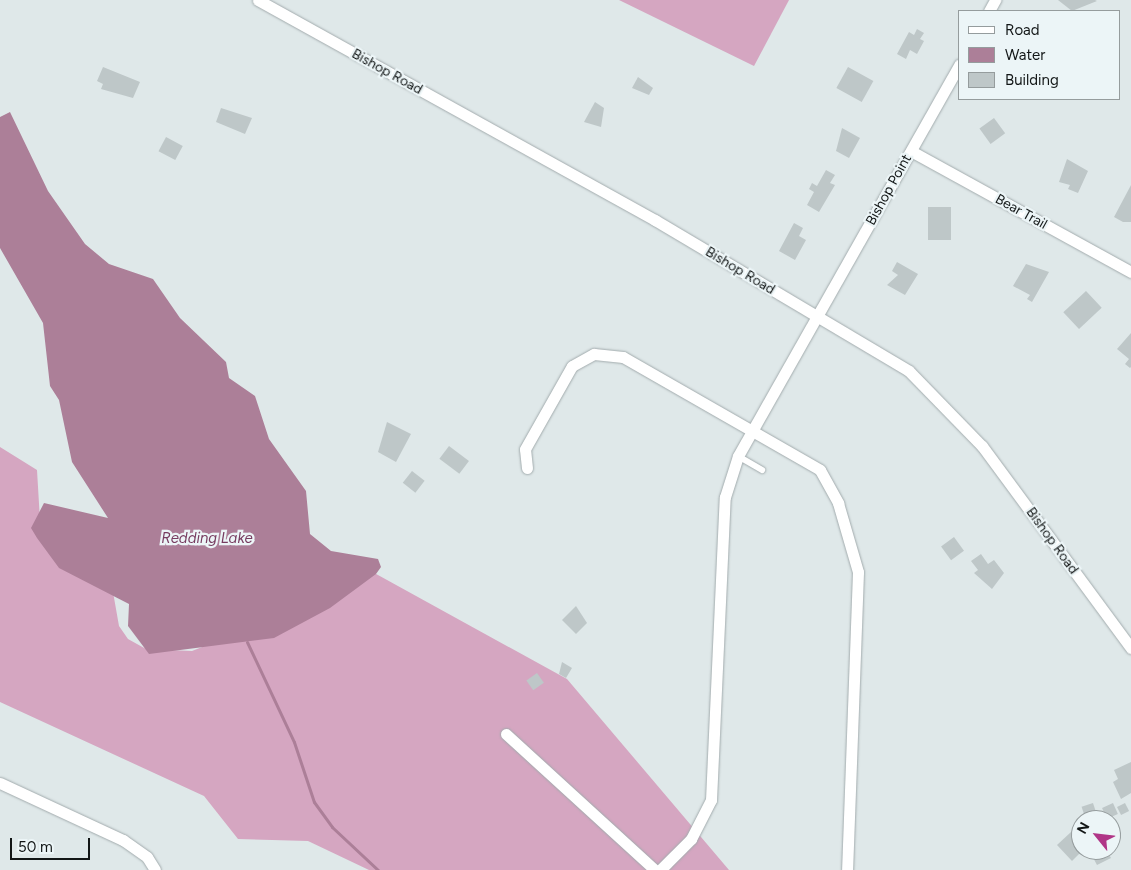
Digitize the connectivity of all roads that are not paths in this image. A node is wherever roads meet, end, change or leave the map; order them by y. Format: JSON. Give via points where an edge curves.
{"nodes":[{"id":1,"x":258,"y":0,"type":"edge"},
{"id":2,"x":958,"y":68,"type":"edge"},
{"id":3,"x":911,"y":151,"type":"junction"},
{"id":4,"x":1131,"y":272,"type":"edge"},
{"id":5,"x":818,"y":317,"type":"junction"},
{"id":6,"x":752,"y":430,"type":"junction"},
{"id":7,"x":738,"y":456,"type":"junction"},
{"id":8,"x":527,"y":468,"type":"dead end"},
{"id":9,"x":762,"y":470,"type":"dead end"},
{"id":10,"x":1131,"y":648,"type":"edge"},
{"id":11,"x":506,"y":734,"type":"dead end"},
{"id":12,"x":0,"y":783,"type":"edge"},
{"id":13,"x":155,"y":870,"type":"edge"},
{"id":14,"x":655,"y":870,"type":"edge"},
{"id":15,"x":660,"y":870,"type":"edge"},
{"id":16,"x":847,"y":870,"type":"edge"}],
"edges":[{"from":1,"to":5,"type":"street","name":"Bishop Road","via":[[655,220]]},
{"from":2,"to":3,"type":"street","name":"Bishop Point"},
{"from":3,"to":4,"type":"street","name":"Bear Trail"},
{"from":3,"to":5,"type":"street","name":"Bishop Point"},
{"from":5,"to":6,"type":"street","name":"Bishop Point"},
{"from":5,"to":10,"type":"street","name":"Bishop Road","via":[[909,370],[952,411]]},
{"from":6,"to":7,"type":"street","name":"Bishop Point"},
{"from":6,"to":8,"type":"street","via":[[624,358],[594,354],[572,366],[525,449]]},
{"from":6,"to":16,"type":"street","via":[[820,470],[838,503],[858,572]]},
{"from":7,"to":9,"type":"lane"},
{"from":7,"to":15,"type":"street","name":"Bishop Point","via":[[725,497],[711,800],[691,839]]},
{"from":11,"to":14,"type":"street"},
{"from":12,"to":13,"type":"street","via":[[123,840],[147,857]]}]}
